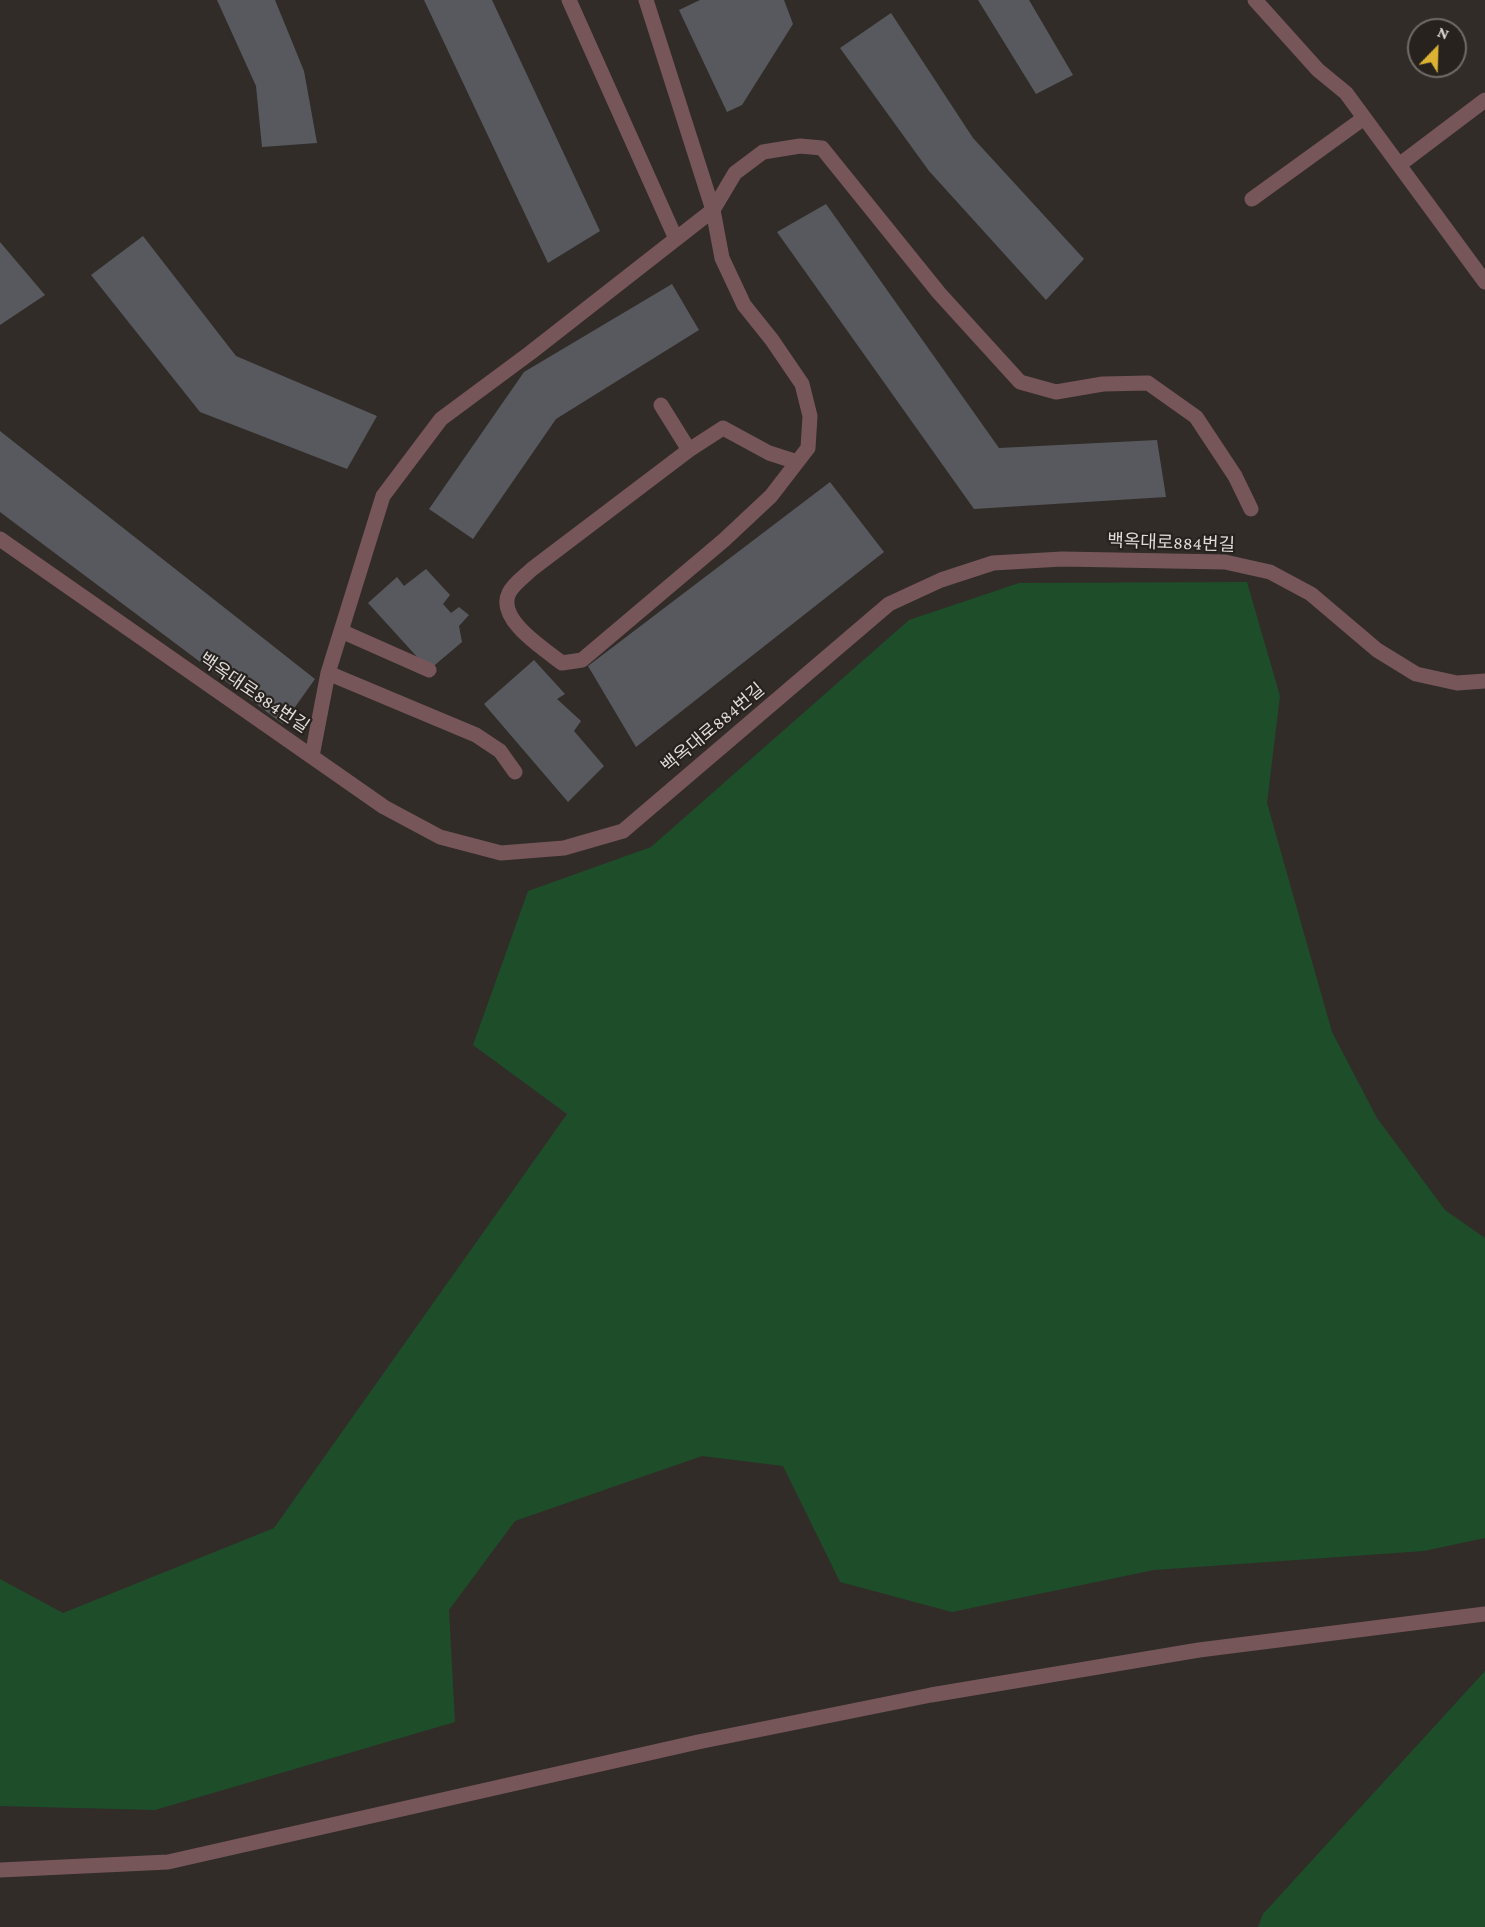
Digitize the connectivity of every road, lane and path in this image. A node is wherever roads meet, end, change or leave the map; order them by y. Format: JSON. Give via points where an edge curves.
{"nodes":[{"id":1,"x":568,"y":0,"type":"edge"},
{"id":2,"x":646,"y":0,"type":"edge"},
{"id":3,"x":1254,"y":0,"type":"edge"},
{"id":4,"x":1485,"y":100,"type":"edge"},
{"id":5,"x":1364,"y":118,"type":"junction"},
{"id":6,"x":1399,"y":165,"type":"junction"},
{"id":7,"x":1252,"y":200,"type":"dead end"},
{"id":8,"x":713,"y":210,"type":"junction"},
{"id":9,"x":676,"y":238,"type":"junction"},
{"id":10,"x":1485,"y":282,"type":"edge"},
{"id":11,"x":661,"y":405,"type":"dead end"},
{"id":12,"x":689,"y":450,"type":"junction"},
{"id":13,"x":797,"y":462,"type":"junction"},
{"id":14,"x":1251,"y":510,"type":"dead end"},
{"id":15,"x":0,"y":539,"type":"edge"},
{"id":16,"x":341,"y":631,"type":"junction"},
{"id":17,"x":429,"y":670,"type":"dead end"},
{"id":18,"x":328,"y":673,"type":"junction"},
{"id":19,"x":1485,"y":681,"type":"edge"},
{"id":20,"x":312,"y":756,"type":"junction"},
{"id":21,"x":515,"y":772,"type":"dead end"},
{"id":22,"x":1485,"y":1614,"type":"edge"},
{"id":23,"x":0,"y":1870,"type":"edge"}],
"edges":[{"from":1,"to":9,"type":"street"},
{"from":2,"to":8,"type":"street"},
{"from":3,"to":5,"type":"street","via":[[1318,70],[1346,93]]},
{"from":4,"to":6,"type":"street"},
{"from":5,"to":6,"type":"street"},
{"from":5,"to":7,"type":"street"},
{"from":6,"to":10,"type":"street"},
{"from":8,"to":9,"type":"street"},
{"from":8,"to":13,"type":"street","via":[[722,258],[744,305],[802,384],[810,416],[808,448]]},
{"from":8,"to":14,"type":"street","via":[[735,173],[764,152],[800,146],[822,148],[939,293],[1020,382],[1056,392],[1103,384],[1148,383],[1196,417],[1235,477]]},
{"from":9,"to":16,"type":"street","via":[[441,419],[383,496]]},
{"from":11,"to":12,"type":"street"},
{"from":12,"to":13,"type":"street","via":[[723,428],[769,453]]},
{"from":12,"to":13,"type":"street","via":[[532,569],[510,591],[506,604],[512,620],[562,663],[582,660],[724,540],[771,496]]},
{"from":15,"to":20,"type":"street","name":"백옥대로884번길"},
{"from":16,"to":17,"type":"street"},
{"from":16,"to":18,"type":"street"},
{"from":18,"to":20,"type":"street"},
{"from":18,"to":21,"type":"street","via":[[476,735],[500,751]]},
{"from":19,"to":20,"type":"street","name":"백옥대로884번길","via":[[1457,683],[1416,674],[1377,650],[1311,594],[1270,572],[1225,562],[1005,562],[941,580],[889,604],[623,831],[564,848],[501,853],[440,837],[384,807]]},
{"from":22,"to":23,"type":"street","via":[[1199,1650],[931,1695],[698,1742],[168,1862]]}]}
